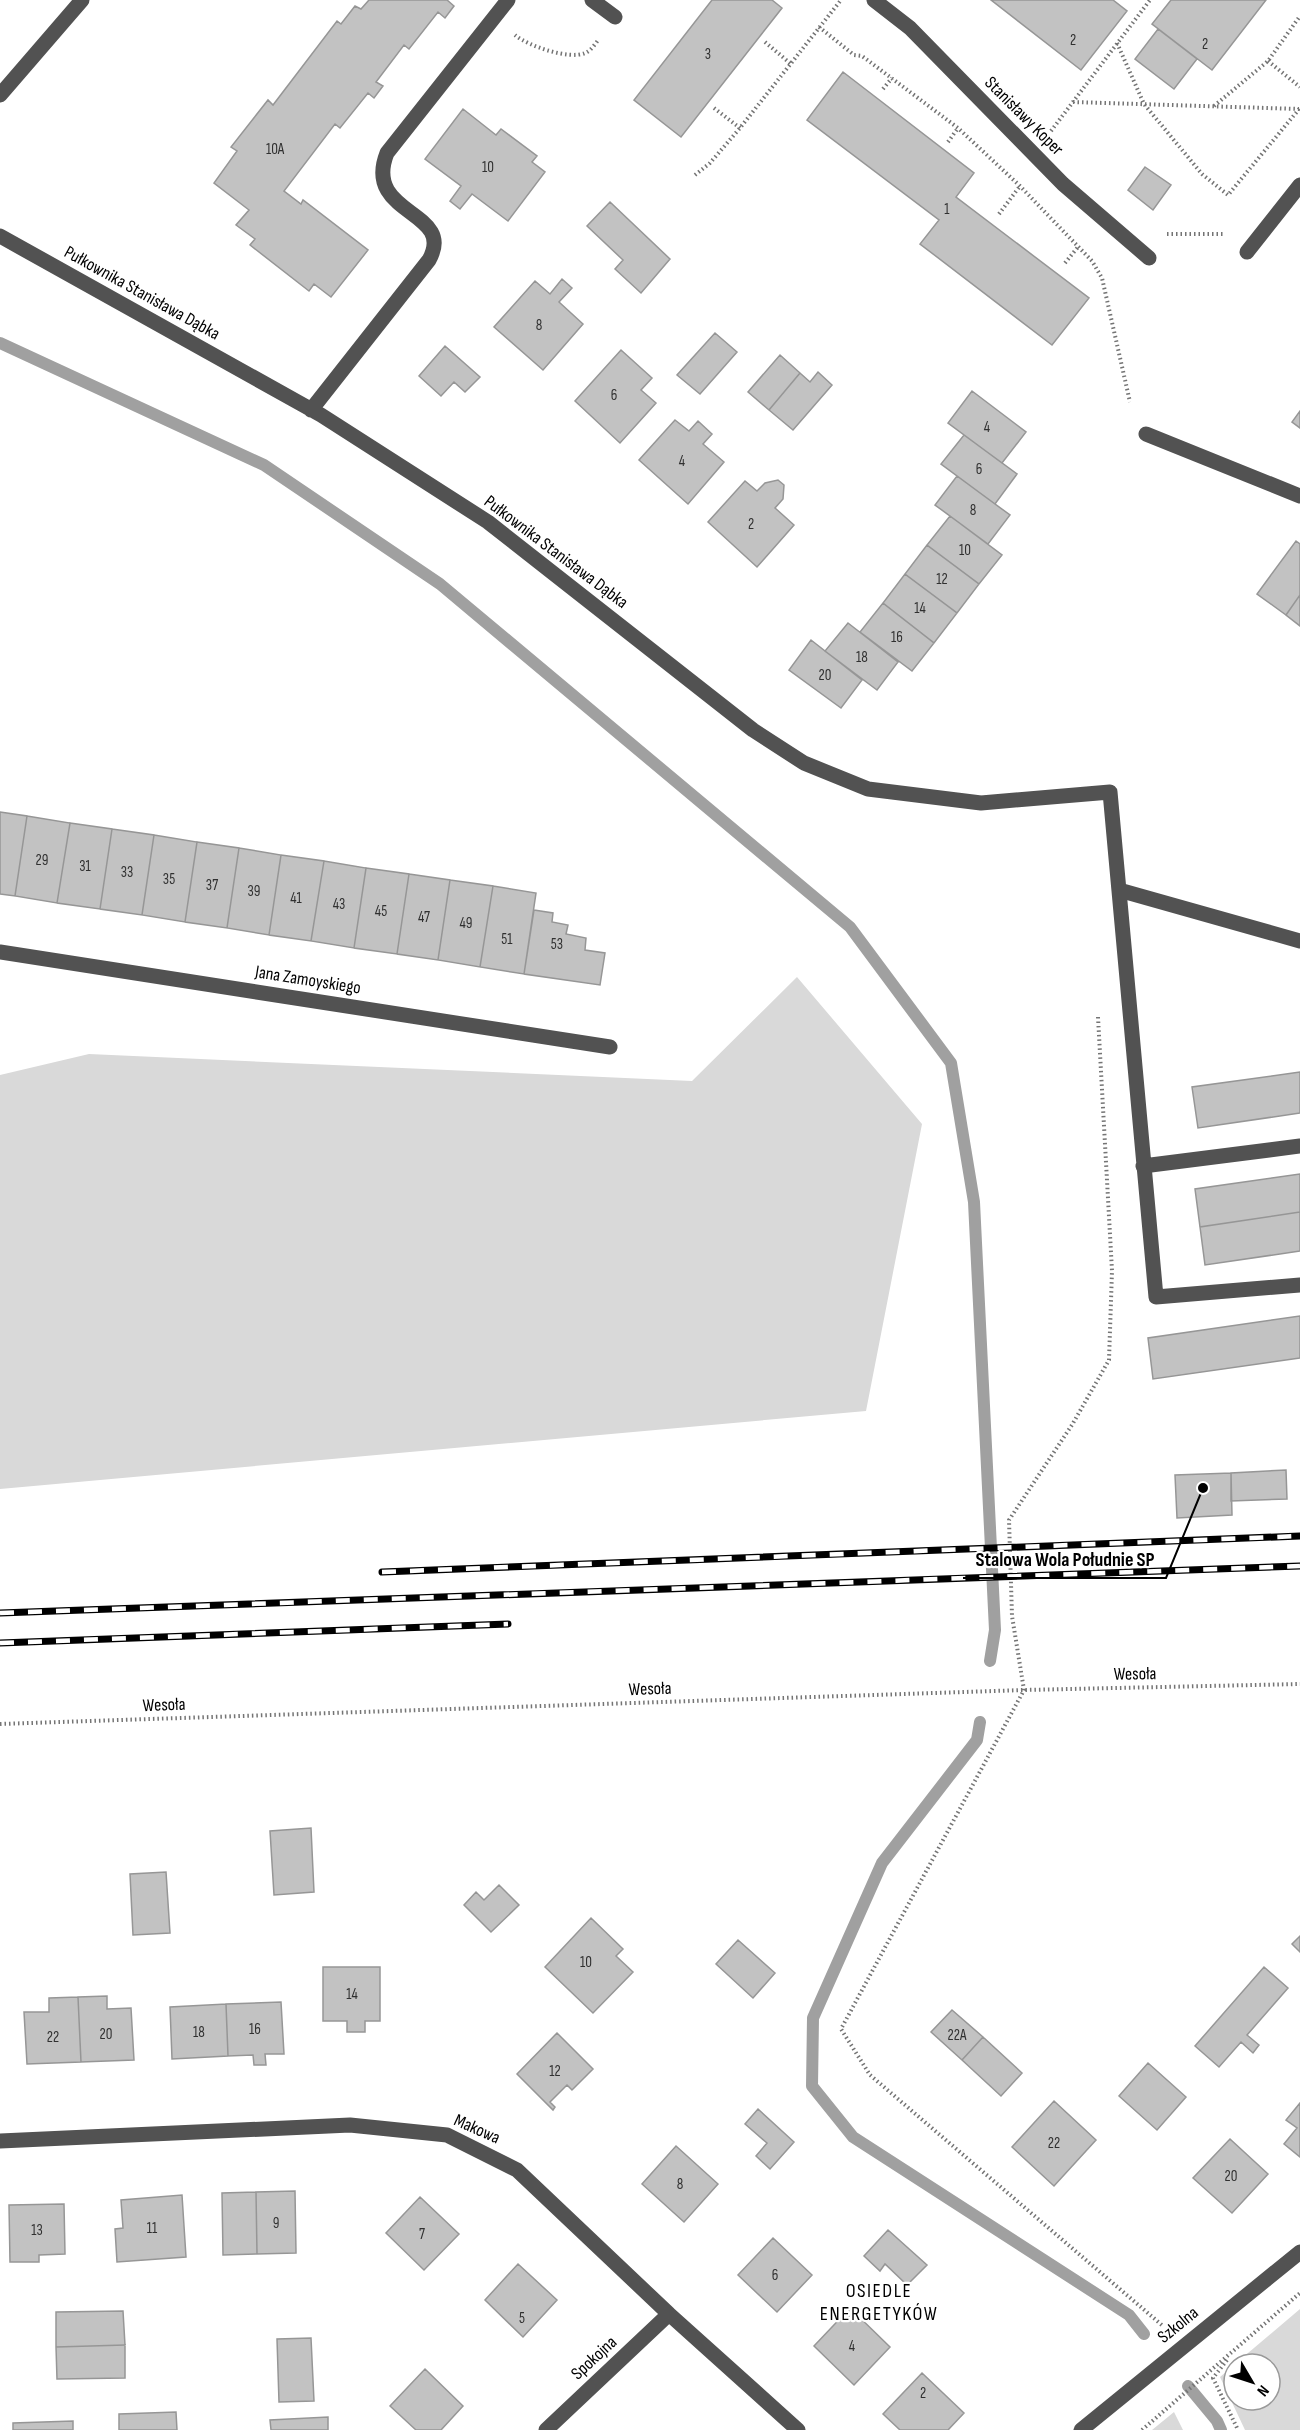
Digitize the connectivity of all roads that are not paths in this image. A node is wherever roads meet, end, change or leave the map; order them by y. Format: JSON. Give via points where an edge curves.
{"nodes":[{"id":1,"x":82,"y":0,"type":"edge"},
{"id":2,"x":508,"y":0,"type":"edge"},
{"id":3,"x":592,"y":0,"type":"edge"},
{"id":4,"x":874,"y":0,"type":"edge"},
{"id":5,"x":615,"y":17,"type":"road end"},
{"id":6,"x":0,"y":95,"type":"edge"},
{"id":7,"x":1300,"y":186,"type":"edge"},
{"id":8,"x":0,"y":236,"type":"edge"},
{"id":9,"x":1247,"y":252,"type":"dead end"},
{"id":10,"x":1149,"y":258,"type":"dead end"},
{"id":11,"x":311,"y":410,"type":"junction"},
{"id":12,"x":1146,"y":434,"type":"dead end"},
{"id":13,"x":1300,"y":496,"type":"edge"},
{"id":14,"x":1119,"y":890,"type":"junction"},
{"id":15,"x":1300,"y":941,"type":"edge"},
{"id":16,"x":0,"y":952,"type":"edge"},
{"id":17,"x":610,"y":1047,"type":"dead end"},
{"id":18,"x":1300,"y":1146,"type":"edge"},
{"id":19,"x":1143,"y":1166,"type":"junction"},
{"id":20,"x":1300,"y":1285,"type":"edge"},
{"id":21,"x":0,"y":2141,"type":"edge"},
{"id":22,"x":1300,"y":2252,"type":"edge"},
{"id":23,"x":669,"y":2314,"type":"junction"},
{"id":24,"x":546,"y":2430,"type":"edge"},
{"id":25,"x":798,"y":2430,"type":"edge"},
{"id":26,"x":1081,"y":2430,"type":"edge"}],
"edges":[{"from":1,"to":6,"type":"street"},
{"from":2,"to":11,"type":"street","via":[[387,153],[381,167],[382,180],[397,202],[431,230],[435,250]]},
{"from":3,"to":5,"type":"street"},
{"from":4,"to":10,"type":"street","name":"Stanisławy Koper","via":[[910,28],[1063,184]]},
{"from":7,"to":9,"type":"street"},
{"from":8,"to":11,"type":"street","name":"Pułkownika Stanisława Dąbka"},
{"from":11,"to":14,"type":"street","name":"Pułkownika Stanisława Dąbka","via":[[488,522],[753,730],[804,763],[868,789],[981,803],[1110,792]]},
{"from":12,"to":13,"type":"street"},
{"from":14,"to":15,"type":"street"},
{"from":14,"to":19,"type":"street"},
{"from":16,"to":17,"type":"street","name":"Jana Zamoyskiego"},
{"from":18,"to":19,"type":"street"},
{"from":19,"to":20,"type":"street","via":[[1156,1298]]},
{"from":21,"to":23,"type":"street","name":"Makowa","via":[[350,2125],[447,2135],[517,2170]]},
{"from":22,"to":26,"type":"street","name":"Szkolna"},
{"from":23,"to":24,"type":"street","name":"Spokojna"},
{"from":23,"to":25,"type":"street","name":"Makowa"}]}
